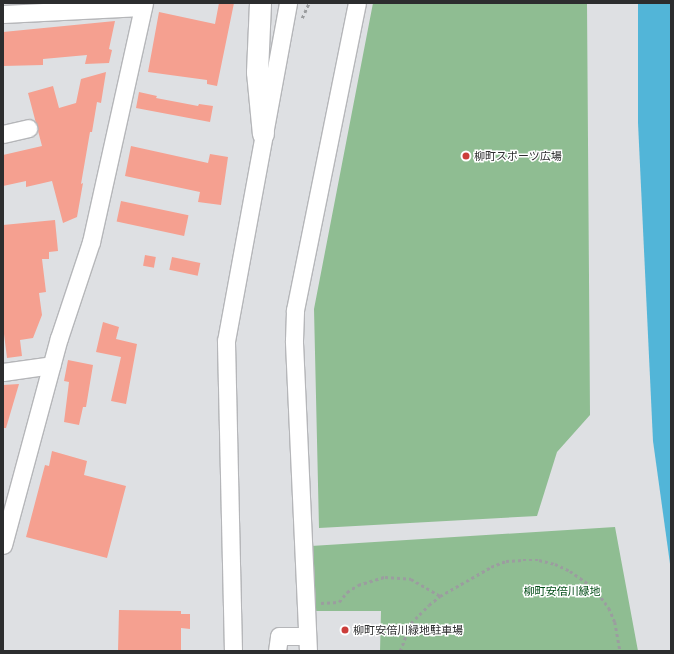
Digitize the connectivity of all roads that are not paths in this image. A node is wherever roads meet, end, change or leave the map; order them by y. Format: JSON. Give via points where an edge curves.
{"nodes":[{"id":1,"x":260,"y":3,"type":"edge"},
{"id":2,"x":288,"y":3,"type":"edge"},
{"id":3,"x":357,"y":3,"type":"edge"},
{"id":4,"x":143,"y":5,"type":"edge"},
{"id":5,"x":3,"y":14,"type":"edge"},
{"id":6,"x":28,"y":128,"type":"dead end"},
{"id":7,"x":3,"y":134,"type":"edge"},
{"id":8,"x":263,"y":134,"type":"junction"},
{"id":9,"x":52,"y":365,"type":"junction"},
{"id":10,"x":3,"y":372,"type":"edge"},
{"id":11,"x":4,"y":540,"type":"edge"},
{"id":12,"x":307,"y":643,"type":"edge"},
{"id":13,"x":233,"y":651,"type":"edge"},
{"id":14,"x":277,"y":651,"type":"edge"}],
"edges":[{"from":1,"to":8,"type":"street","via":[[257,72]]},
{"from":2,"to":8,"type":"street"},
{"from":3,"to":12,"type":"street","via":[[295,310],[294,340]]},
{"from":4,"to":5,"type":"street"},
{"from":4,"to":9,"type":"street","via":[[91,242]]},
{"from":6,"to":7,"type":"street"},
{"from":8,"to":13,"type":"street","via":[[226,341]]},
{"from":9,"to":10,"type":"street"},
{"from":9,"to":11,"type":"street"},
{"from":12,"to":14,"type":"street","via":[[279,636]]}]}
